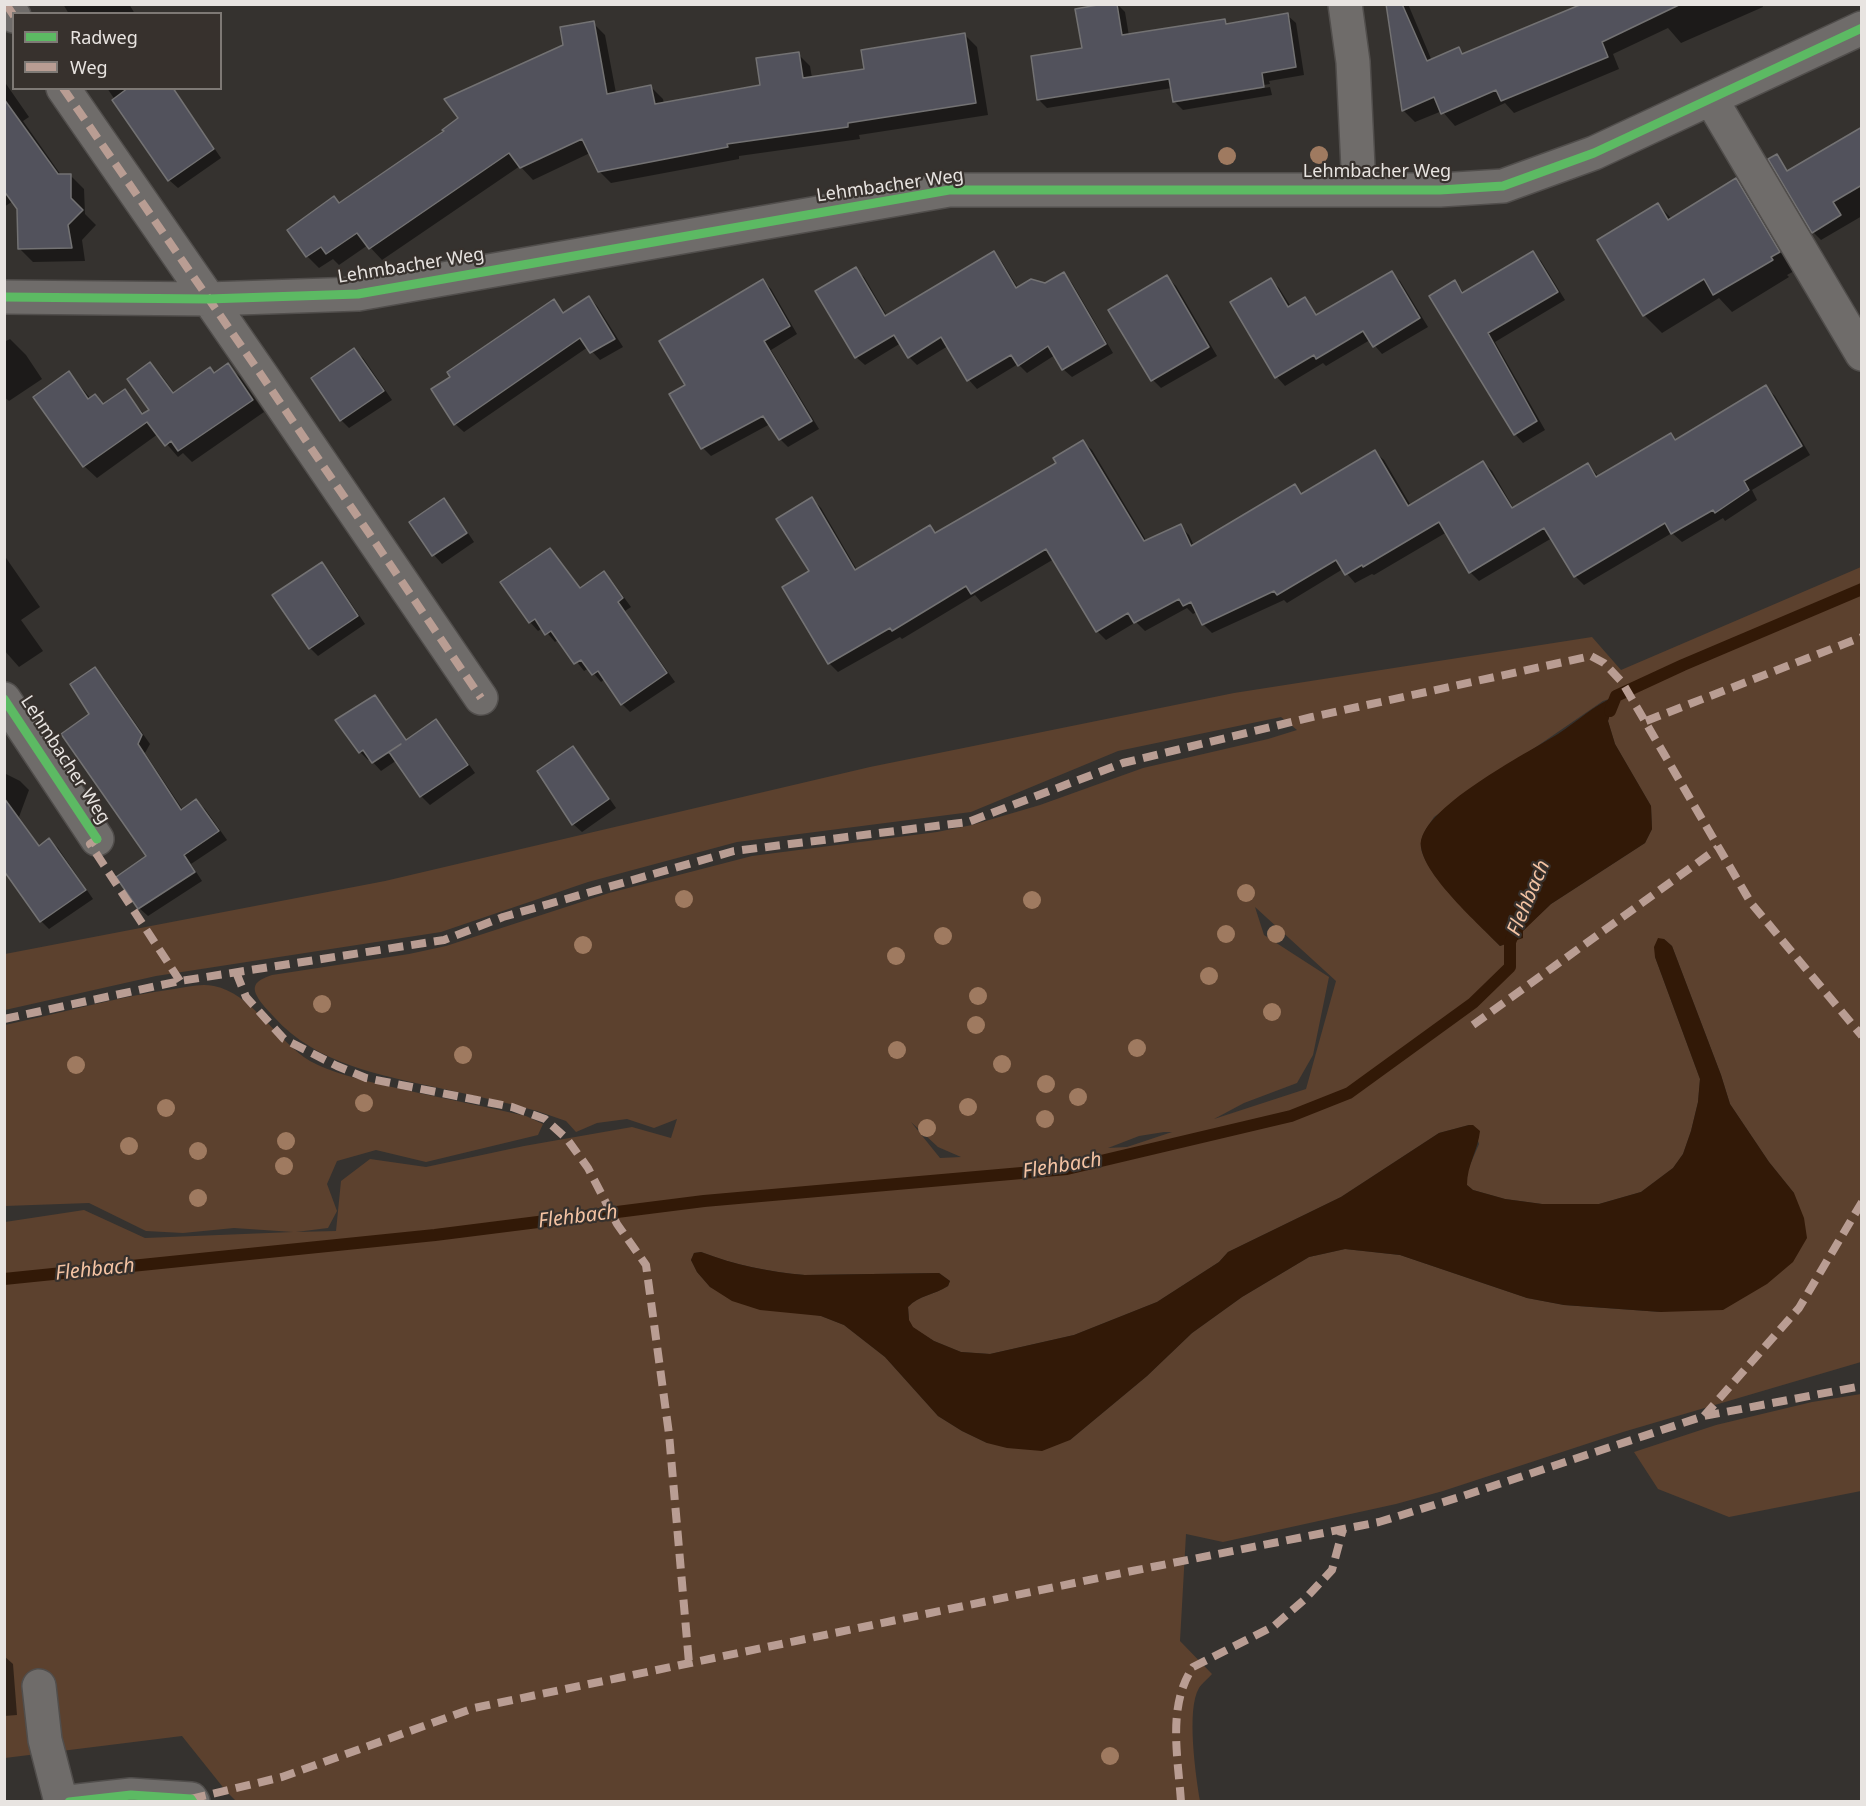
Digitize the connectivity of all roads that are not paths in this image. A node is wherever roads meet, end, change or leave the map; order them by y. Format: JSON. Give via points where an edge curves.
{"nodes":[{"id":1,"x":1345,"y":4,"type":"edge"},
{"id":2,"x":1862,"y":28,"type":"edge"},
{"id":3,"x":64,"y":90,"type":"edge"},
{"id":4,"x":1711,"y":99,"type":"junction"},
{"id":5,"x":1359,"y":189,"type":"junction"},
{"id":6,"x":4,"y":297,"type":"edge"},
{"id":7,"x":208,"y":299,"type":"junction"},
{"id":8,"x":1862,"y":354,"type":"edge"},
{"id":9,"x":481,"y":698,"type":"dead end"},
{"id":10,"x":4,"y":699,"type":"edge"},
{"id":11,"x":97,"y":839,"type":"dead end"},
{"id":12,"x":39,"y":1686,"type":"dead end"},
{"id":13,"x":192,"y":1800,"type":"edge"},
{"id":14,"x":61,"y":1802,"type":"edge"},
{"id":15,"x":69,"y":1802,"type":"edge"}],
"edges":[{"from":1,"to":5,"type":"street","via":[[1353,62]]},
{"from":2,"to":4,"type":"street","name":"Lehmbacher Weg"},
{"from":3,"to":7,"type":"street"},
{"from":4,"to":5,"type":"street","name":"Lehmbacher Weg","via":[[1594,153],[1503,186]]},
{"from":4,"to":8,"type":"street"},
{"from":5,"to":7,"type":"street","name":"Lehmbacher Weg","via":[[949,190],[358,294]]},
{"from":6,"to":7,"type":"street","name":"Lehmbacher Weg"},
{"from":7,"to":9,"type":"street"},
{"from":10,"to":11,"type":"street","name":"Lehmbacher Weg"},
{"from":12,"to":14,"type":"street","via":[[45,1740]]},
{"from":13,"to":15,"type":"street","via":[[131,1795]]}]}
